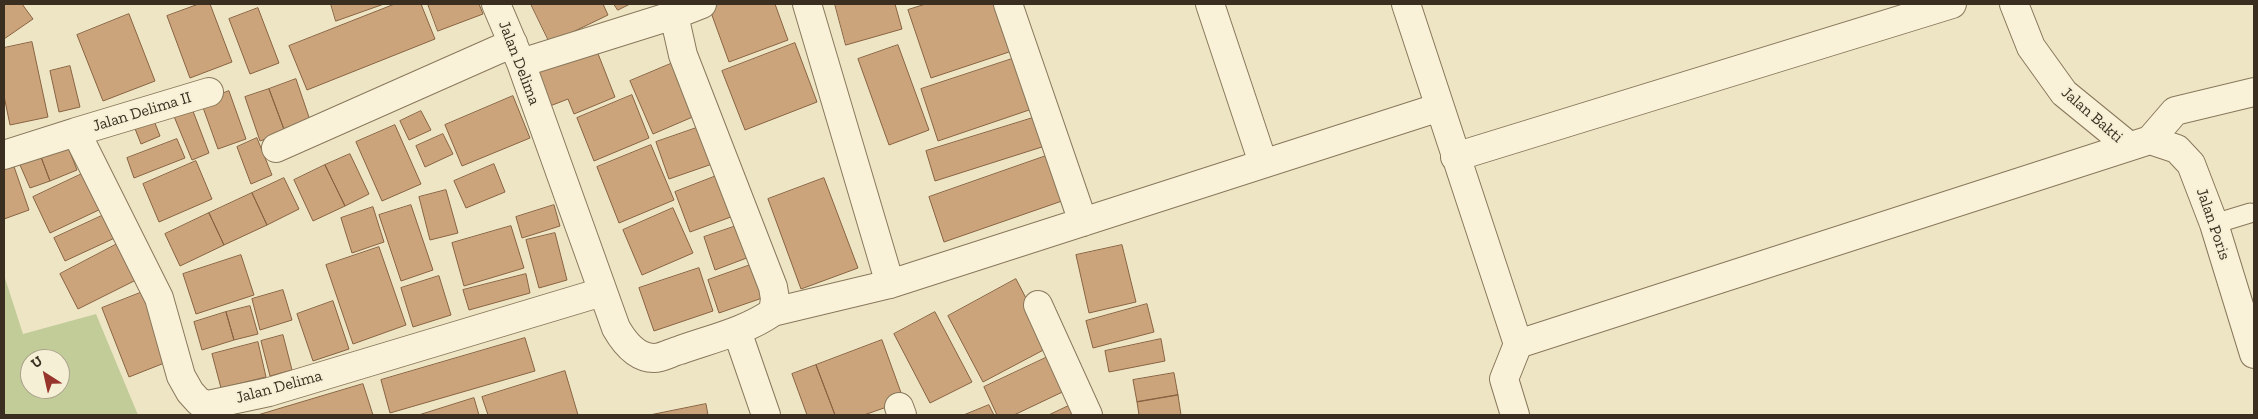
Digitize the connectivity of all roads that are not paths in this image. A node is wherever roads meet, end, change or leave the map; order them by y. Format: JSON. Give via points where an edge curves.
{"nodes":[{"id":1,"x":496,"y":4,"type":"edge"},
{"id":2,"x":702,"y":4,"type":"edge"},
{"id":3,"x":807,"y":4,"type":"edge"},
{"id":4,"x":1008,"y":4,"type":"edge"},
{"id":5,"x":1210,"y":4,"type":"edge"},
{"id":6,"x":1406,"y":4,"type":"edge"},
{"id":7,"x":1952,"y":4,"type":"edge"},
{"id":8,"x":2014,"y":4,"type":"edge"},
{"id":9,"x":674,"y":15,"type":"junction"},
{"id":10,"x":517,"y":53,"type":"junction"},
{"id":11,"x":209,"y":92,"type":"dead end"},
{"id":12,"x":2254,"y":92,"type":"edge"},
{"id":13,"x":1440,"y":107,"type":"junction"},
{"id":14,"x":76,"y":132,"type":"junction"},
{"id":15,"x":2139,"y":143,"type":"junction"},
{"id":16,"x":276,"y":148,"type":"dead end"},
{"id":17,"x":4,"y":155,"type":"edge"},
{"id":18,"x":1455,"y":157,"type":"junction"},
{"id":19,"x":1263,"y":163,"type":"junction"},
{"id":20,"x":2250,"y":213,"type":"dead end"},
{"id":21,"x":1083,"y":222,"type":"junction"},
{"id":22,"x":2214,"y":224,"type":"junction"},
{"id":23,"x":890,"y":284,"type":"junction"},
{"id":24,"x":602,"y":292,"type":"junction"},
{"id":25,"x":1038,"y":305,"type":"dead end"},
{"id":26,"x":773,"y":312,"type":"junction"},
{"id":27,"x":737,"y":331,"type":"junction"},
{"id":28,"x":2252,"y":336,"type":"edge"},
{"id":29,"x":1518,"y":344,"type":"junction"},
{"id":30,"x":766,"y":415,"type":"edge"},
{"id":31,"x":1088,"y":415,"type":"edge"},
{"id":32,"x":1515,"y":415,"type":"edge"}],
"edges":[{"from":1,"to":10,"type":"street","name":"Jalan Delima"},
{"from":2,"to":9,"type":"street"},
{"from":3,"to":23,"type":"street"},
{"from":4,"to":21,"type":"street"},
{"from":5,"to":19,"type":"street"},
{"from":6,"to":13,"type":"street"},
{"from":7,"to":18,"type":"street"},
{"from":8,"to":15,"type":"street","name":"Jalan Bakti","via":[[2031,47],[2064,93]]},
{"from":9,"to":10,"type":"street"},
{"from":9,"to":26,"type":"street","via":[[683,55],[773,287],[776,299]]},
{"from":10,"to":16,"type":"street","via":[[412,90]]},
{"from":10,"to":24,"type":"street","name":"Jalan Delima"},
{"from":11,"to":14,"type":"street","name":"Jalan Delima II"},
{"from":12,"to":15,"type":"street","via":[[2175,111]]},
{"from":13,"to":18,"type":"street"},
{"from":13,"to":19,"type":"street","name":"Jalan Delima"},
{"from":14,"to":17,"type":"street"},
{"from":14,"to":24,"type":"street","name":"Jalan Delima","via":[[159,298],[181,376],[190,392],[203,404],[269,392]]},
{"from":15,"to":22,"type":"street","name":"Jalan Poris","via":[[2177,149],[2191,164]]},
{"from":15,"to":29,"type":"street"},
{"from":18,"to":29,"type":"street"},
{"from":19,"to":21,"type":"street","name":"Jalan Delima"},
{"from":20,"to":22,"type":"lane"},
{"from":21,"to":23,"type":"street","name":"Jalan Delima"},
{"from":22,"to":28,"type":"street","name":"Jalan Poris"},
{"from":23,"to":26,"type":"street","name":"Jalan Delima"},
{"from":24,"to":27,"type":"street","name":"Jalan Delima","via":[[625,344],[639,354],[654,358]]},
{"from":25,"to":31,"type":"street"},
{"from":26,"to":27,"type":"street","name":"Jalan Delima"},
{"from":27,"to":30,"type":"street"},
{"from":29,"to":32,"type":"street","via":[[1504,379]]}]}
